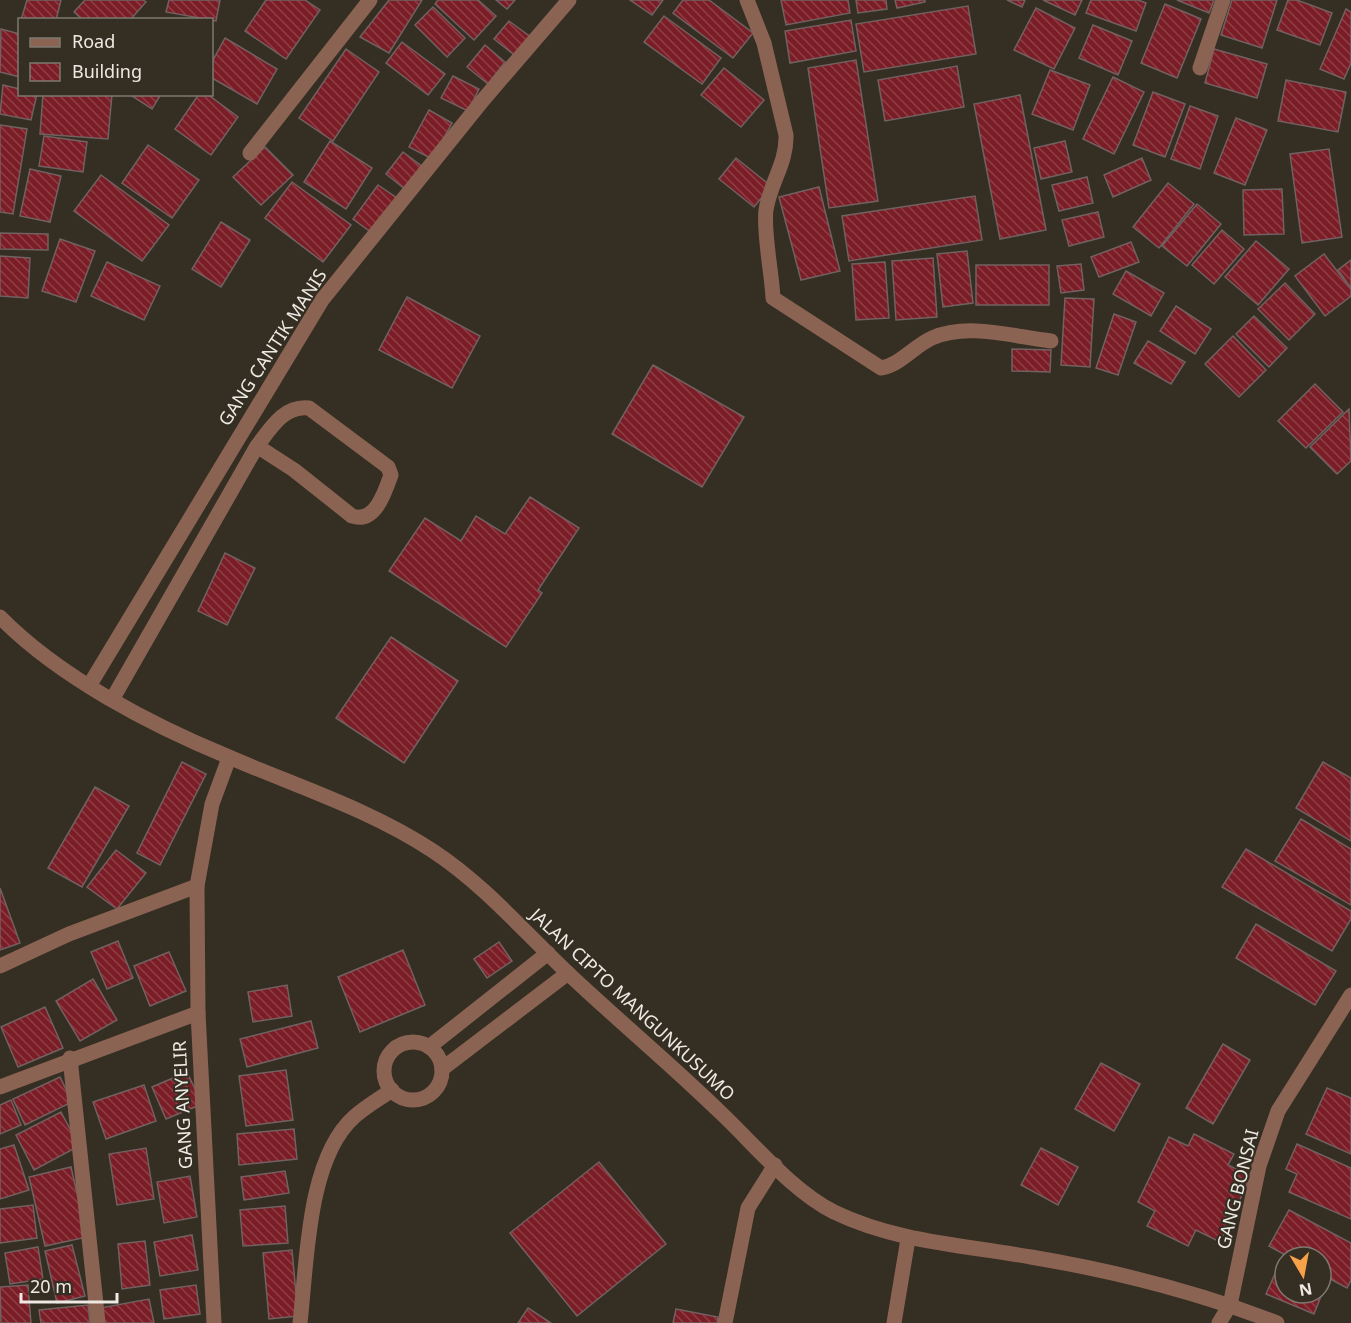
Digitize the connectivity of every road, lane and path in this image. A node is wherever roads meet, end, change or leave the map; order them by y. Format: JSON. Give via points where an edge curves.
{"nodes":[{"id":1,"x":370,"y":0,"type":"edge"},
{"id":2,"x":569,"y":0,"type":"edge"},
{"id":3,"x":747,"y":0,"type":"edge"},
{"id":4,"x":1223,"y":0,"type":"edge"},
{"id":5,"x":1200,"y":68,"type":"dead end"},
{"id":6,"x":250,"y":153,"type":"dead end"},
{"id":7,"x":1051,"y":342,"type":"dead end"},
{"id":8,"x":257,"y":446,"type":"junction"},
{"id":9,"x":0,"y":616,"type":"edge"},
{"id":10,"x":89,"y":686,"type":"junction"},
{"id":11,"x":113,"y":698,"type":"junction"},
{"id":12,"x":229,"y":758,"type":"junction"},
{"id":13,"x":197,"y":886,"type":"junction"},
{"id":14,"x":548,"y":953,"type":"junction"},
{"id":15,"x":0,"y":966,"type":"edge"},
{"id":16,"x":568,"y":974,"type":"junction"},
{"id":17,"x":1351,"y":995,"type":"edge"},
{"id":18,"x":198,"y":1013,"type":"junction"},
{"id":19,"x":429,"y":1047,"type":"junction"},
{"id":20,"x":70,"y":1058,"type":"junction"},
{"id":21,"x":442,"y":1069,"type":"junction"},
{"id":22,"x":0,"y":1087,"type":"edge"},
{"id":23,"x":392,"y":1090,"type":"junction"},
{"id":24,"x":775,"y":1164,"type":"junction"},
{"id":25,"x":908,"y":1239,"type":"junction"},
{"id":26,"x":1230,"y":1305,"type":"junction"},
{"id":27,"x":98,"y":1323,"type":"edge"},
{"id":28,"x":214,"y":1323,"type":"edge"},
{"id":29,"x":300,"y":1323,"type":"edge"},
{"id":30,"x":725,"y":1323,"type":"edge"},
{"id":31,"x":894,"y":1323,"type":"edge"},
{"id":32,"x":1219,"y":1323,"type":"edge"},
{"id":33,"x":1277,"y":1323,"type":"edge"}],
"edges":[{"from":1,"to":6,"type":"street"},
{"from":2,"to":10,"type":"street","name":"GANG CANTIK MANIS","via":[[322,300]]},
{"from":3,"to":7,"type":"street","via":[[764,43],[786,135],[787,149],[770,190],[766,214],[773,298],[881,368],[890,367],[919,344],[950,332]]},
{"from":4,"to":5,"type":"street"},
{"from":8,"to":8,"type":"street","via":[[282,415],[298,407],[309,408],[388,467],[391,474],[376,507],[360,519]]},
{"from":8,"to":11,"type":"street"},
{"from":9,"to":10,"type":"street","name":"JALAN CIPTO MANGUNKUSUMO","via":[[52,663]]},
{"from":10,"to":11,"type":"street","name":"JALAN CIPTO MANGUNKUSUMO"},
{"from":11,"to":12,"type":"street","name":"JALAN CIPTO MANGUNKUSUMO","via":[[176,734]]},
{"from":12,"to":13,"type":"street","name":"GANG ANYELIR","via":[[212,804]]},
{"from":12,"to":14,"type":"street","name":"JALAN CIPTO MANGUNKUSUMO","via":[[322,793],[435,852],[492,897]]},
{"from":13,"to":15,"type":"street","via":[[69,934]]},
{"from":13,"to":18,"type":"street","name":"GANG ANYELIR"},
{"from":14,"to":16,"type":"street","name":"JALAN CIPTO MANGUNKUSUMO"},
{"from":14,"to":19,"type":"street"},
{"from":16,"to":21,"type":"street"},
{"from":16,"to":24,"type":"street","name":"JALAN CIPTO MANGUNKUSUMO"},
{"from":17,"to":26,"type":"street","name":"GANG BONSAI","via":[[1278,1111],[1259,1166]]},
{"from":18,"to":20,"type":"street"},
{"from":18,"to":28,"type":"street","name":"GANG ANYELIR"},
{"from":19,"to":21,"type":"street","via":[[436,1052]]},
{"from":19,"to":23,"type":"street","via":[[411,1043],[394,1049],[384,1074]]},
{"from":20,"to":22,"type":"street"},
{"from":20,"to":27,"type":"street"},
{"from":21,"to":23,"type":"street","via":[[438,1086],[425,1098],[407,1100]]},
{"from":23,"to":29,"type":"street","via":[[353,1117],[325,1159],[312,1213]]},
{"from":24,"to":25,"type":"street","name":"JALAN CIPTO MANGUNKUSUMO","via":[[832,1211]]},
{"from":24,"to":30,"type":"street","via":[[748,1208]]},
{"from":25,"to":26,"type":"street","name":"JALAN CIPTO MANGUNKUSUMO","via":[[1082,1266]]},
{"from":25,"to":31,"type":"street"},
{"from":26,"to":32,"type":"street","name":"GANG BONSAI"},
{"from":26,"to":33,"type":"street","name":"JALAN CIPTO MANGUNKUSUMO"}]}
